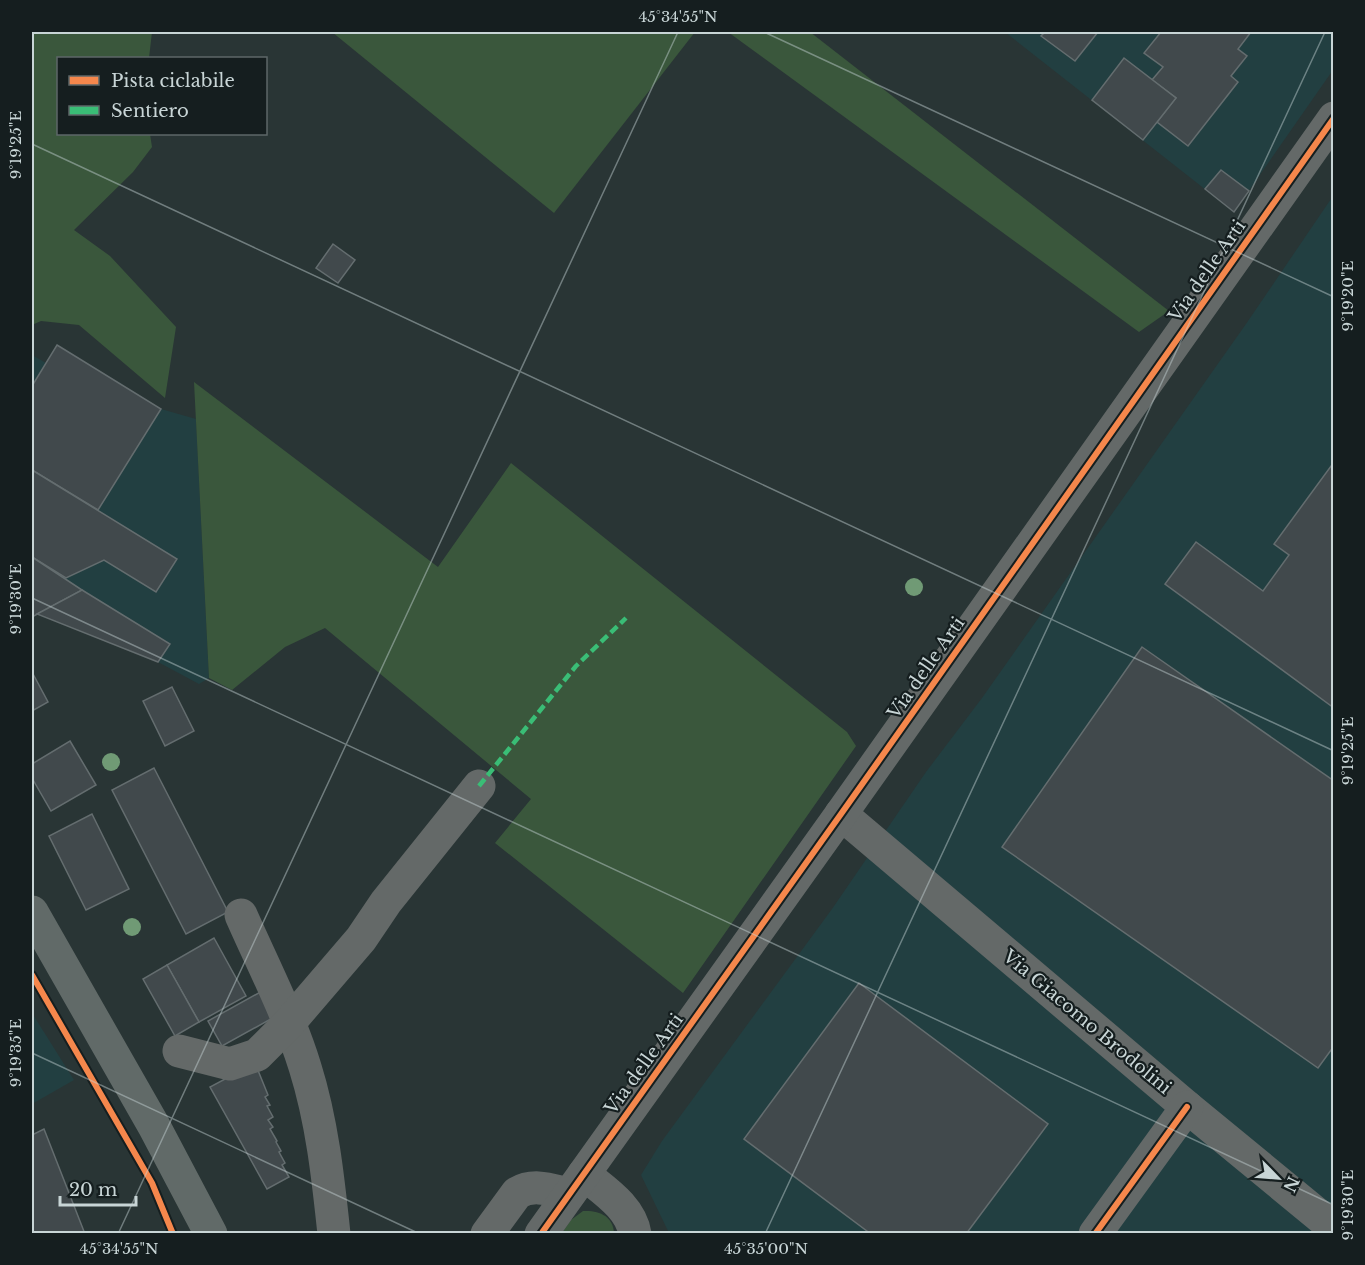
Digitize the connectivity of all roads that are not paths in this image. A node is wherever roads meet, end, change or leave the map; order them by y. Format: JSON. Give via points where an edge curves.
{"nodes":[{"id":1,"x":1334,"y":118,"type":"edge"},
{"id":2,"x":479,"y":786,"type":"dead end"},
{"id":3,"x":842,"y":814,"type":"junction"},
{"id":4,"x":32,"y":912,"type":"edge"},
{"id":5,"x":241,"y":915,"type":"dead end"},
{"id":6,"x":289,"y":1023,"type":"junction"},
{"id":7,"x":178,"y":1051,"type":"dead end"},
{"id":8,"x":1187,"y":1107,"type":"junction"},
{"id":9,"x":577,"y":1184,"type":"junction"},
{"id":10,"x":1334,"y":1228,"type":"edge"},
{"id":11,"x":211,"y":1233,"type":"edge"},
{"id":12,"x":334,"y":1233,"type":"edge"},
{"id":13,"x":488,"y":1233,"type":"edge"},
{"id":14,"x":541,"y":1233,"type":"edge"},
{"id":15,"x":634,"y":1233,"type":"edge"},
{"id":16,"x":1095,"y":1233,"type":"edge"}],
"edges":[{"from":1,"to":3,"type":"street","name":"Via delle Arti"},
{"from":2,"to":6,"type":"street","via":[[361,939]]},
{"from":3,"to":8,"type":"street","name":"Via Giacomo Brodolini"},
{"from":3,"to":9,"type":"street","name":"Via delle Arti"},
{"from":4,"to":11,"type":"main road"},
{"from":5,"to":6,"type":"street"},
{"from":6,"to":7,"type":"street","via":[[257,1055],[237,1062],[222,1063]]},
{"from":6,"to":12,"type":"street","via":[[315,1102]]},
{"from":8,"to":10,"type":"street","name":"Via Giacomo Brodolini"},
{"from":8,"to":16,"type":"street"},
{"from":9,"to":13,"type":"street","via":[[523,1190]]},
{"from":9,"to":14,"type":"street","name":"Via delle Arti"},
{"from":9,"to":15,"type":"street","via":[[625,1210]]}]}
